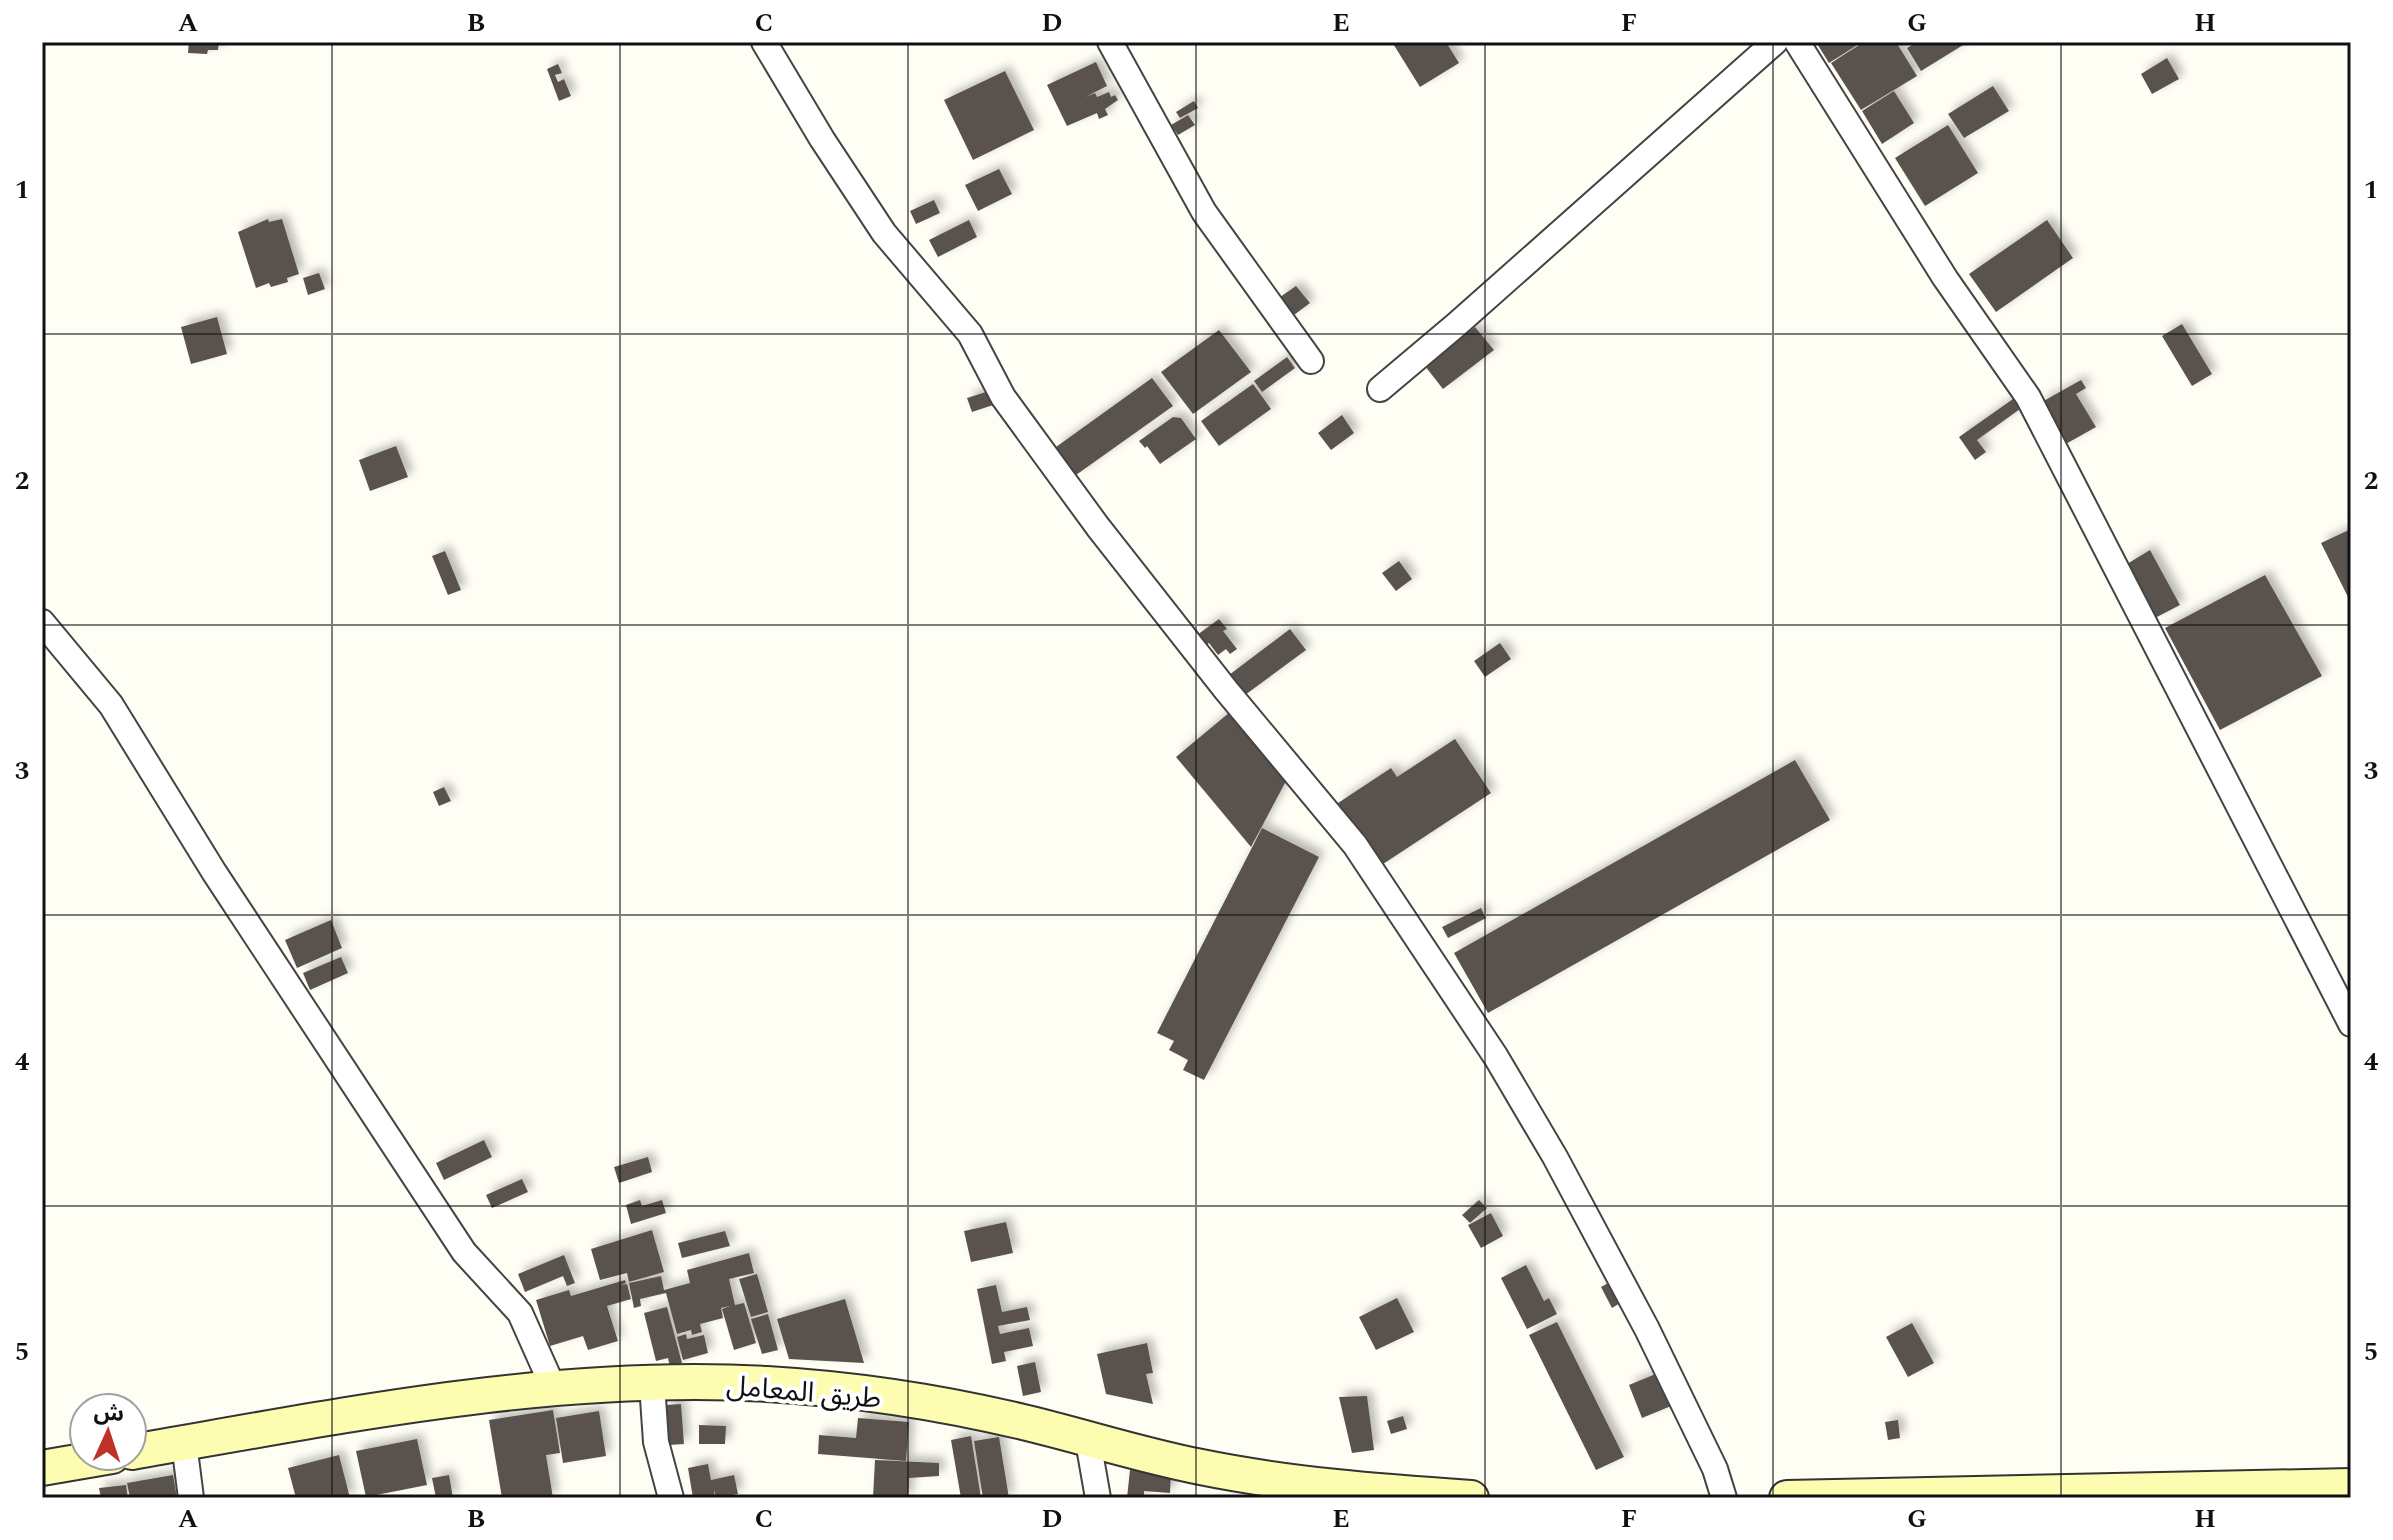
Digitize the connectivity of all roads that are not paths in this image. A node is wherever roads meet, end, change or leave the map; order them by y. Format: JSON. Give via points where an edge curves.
{"nodes":[{"id":1,"x":764,"y":42,"type":"edge"},
{"id":2,"x":1110,"y":42,"type":"edge"},
{"id":3,"x":1775,"y":42,"type":"edge"},
{"id":4,"x":1797,"y":42,"type":"edge"},
{"id":5,"x":1311,"y":361,"type":"dead end"},
{"id":6,"x":1380,"y":389,"type":"dead end"},
{"id":7,"x":42,"y":622,"type":"edge"},
{"id":8,"x":2351,"y":1024,"type":"edge"},
{"id":9,"x":652,"y":1384,"type":"junction"},
{"id":10,"x":553,"y":1387,"type":"junction"},
{"id":11,"x":1088,"y":1441,"type":"junction"},
{"id":12,"x":184,"y":1443,"type":"junction"},
{"id":13,"x":148,"y":1449,"type":"edge"},
{"id":14,"x":68,"y":1464,"type":"edge"},
{"id":15,"x":42,"y":1468,"type":"edge"},
{"id":16,"x":2351,"y":1486,"type":"edge"},
{"id":17,"x":191,"y":1498,"type":"edge"},
{"id":18,"x":671,"y":1498,"type":"edge"},
{"id":19,"x":1098,"y":1498,"type":"edge"},
{"id":20,"x":1471,"y":1498,"type":"edge"},
{"id":21,"x":1724,"y":1498,"type":"edge"},
{"id":22,"x":1787,"y":1498,"type":"edge"}],
"edges":[{"from":1,"to":21,"type":"street","via":[[884,233],[970,334],[1003,397],[1098,527],[1355,845],[1496,1057],[1647,1329]]},
{"from":2,"to":5,"type":"street","via":[[1204,212]]},
{"from":3,"to":6,"type":"street"},
{"from":4,"to":8,"type":"street","via":[[1945,278],[2028,397]]},
{"from":7,"to":10,"type":"street","via":[[111,705],[214,872],[464,1252],[520,1313]]},
{"from":9,"to":10,"type":"main road","name":"طريق المعامل"},
{"from":9,"to":11,"type":"main road","name":"طريق المعامل","via":[[766,1384],[847,1392],[943,1405]]},
{"from":9,"to":18,"type":"street","via":[[656,1442]]},
{"from":10,"to":12,"type":"main road","name":"طريق المعامل"},
{"from":11,"to":19,"type":"street"},
{"from":11,"to":20,"type":"main road","name":"طريق المعامل","via":[[1202,1468]]},
{"from":12,"to":13,"type":"main road","name":"طريق المعامل"},
{"from":12,"to":17,"type":"street"},
{"from":14,"to":15,"type":"main road"},
{"from":16,"to":22,"type":"main road"}]}
